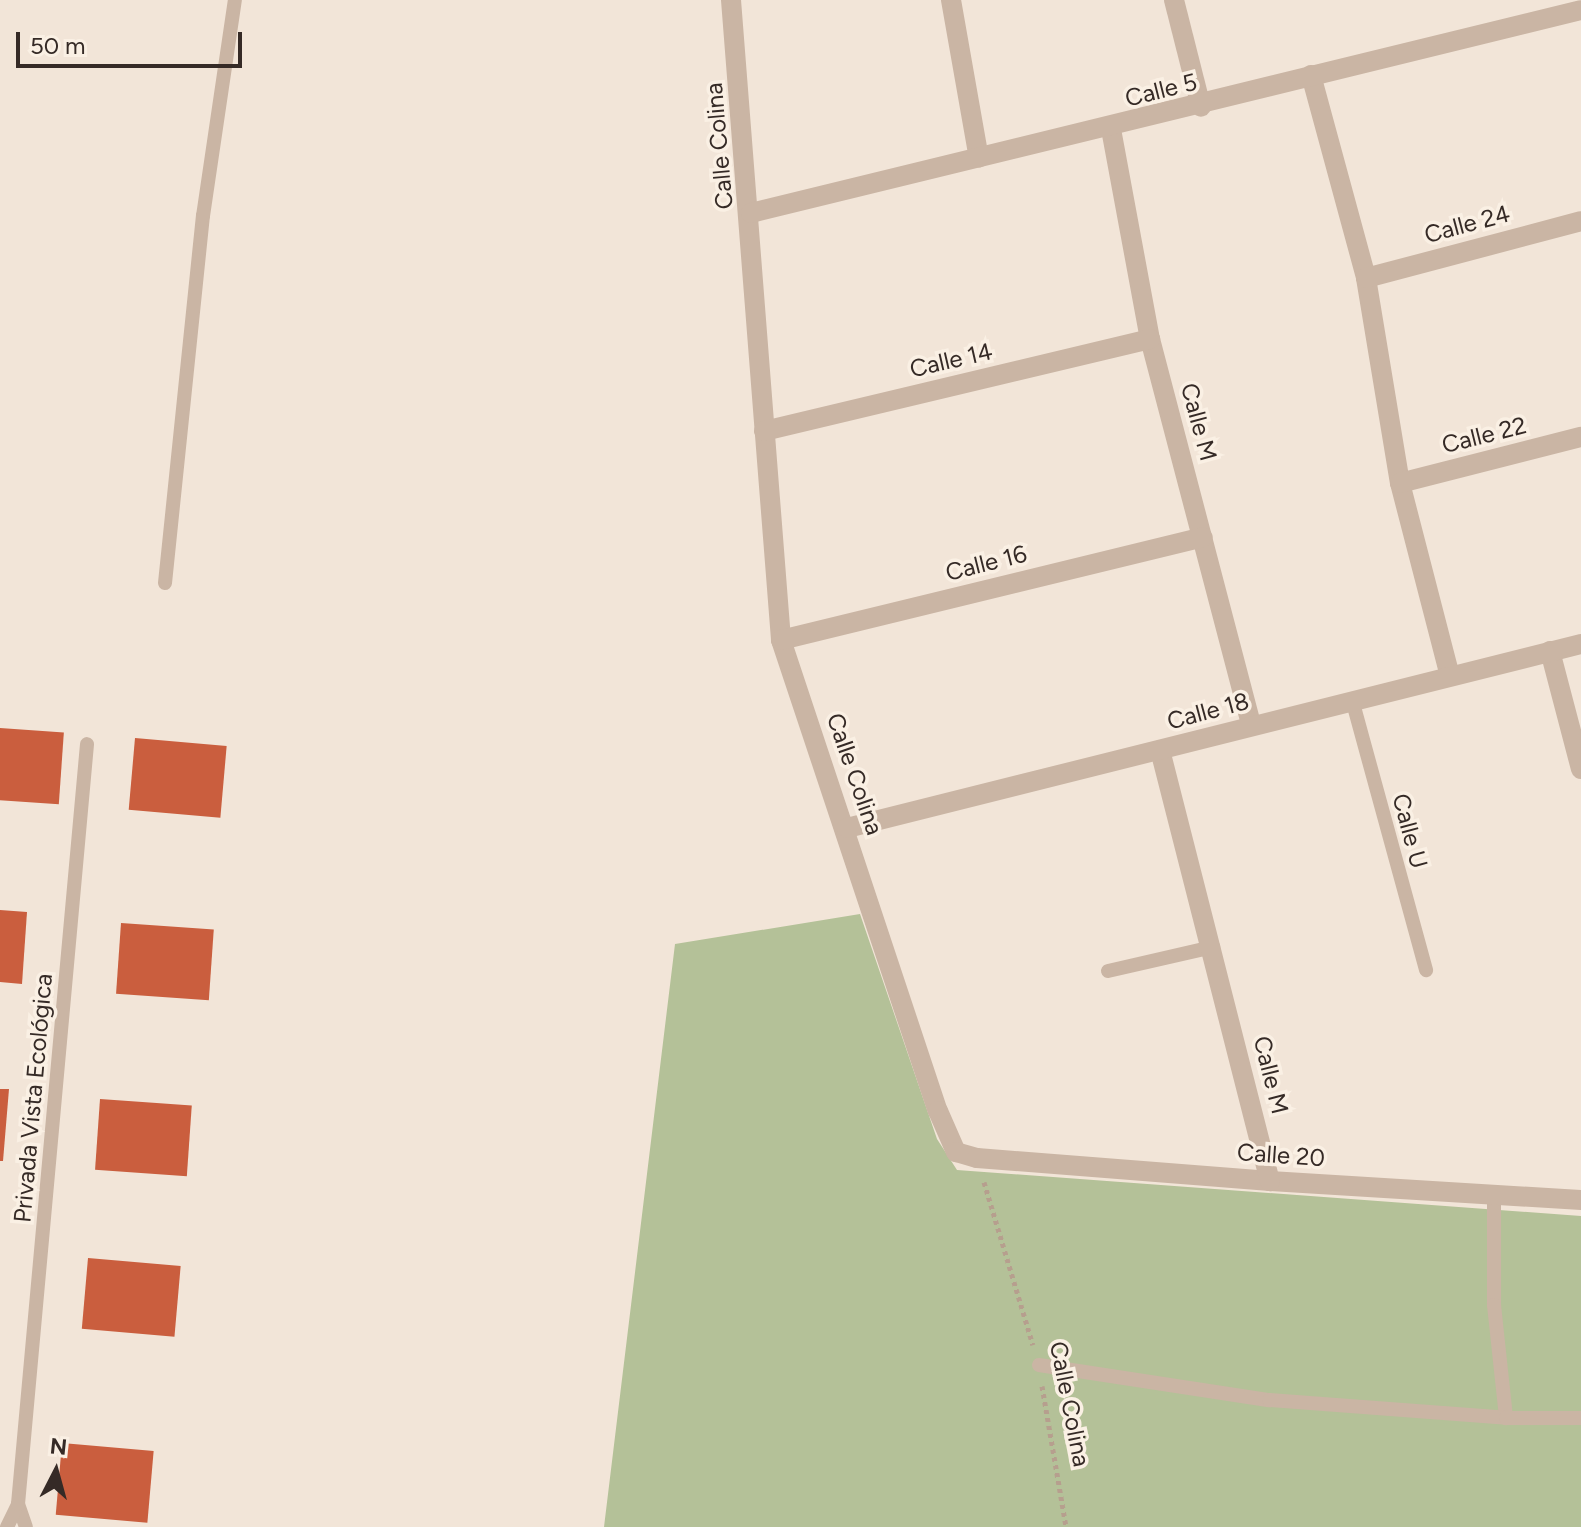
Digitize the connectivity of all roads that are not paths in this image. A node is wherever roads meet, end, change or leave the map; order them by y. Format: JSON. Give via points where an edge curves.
{"nodes":[{"id":1,"x":235,"y":0,"type":"edge"},
{"id":2,"x":731,"y":0,"type":"edge"},
{"id":3,"x":951,"y":0,"type":"edge"},
{"id":4,"x":1174,"y":0,"type":"edge"},
{"id":5,"x":1581,"y":10,"type":"edge"},
{"id":6,"x":1311,"y":75,"type":"junction"},
{"id":7,"x":1201,"y":107,"type":"junction"},
{"id":8,"x":1111,"y":129,"type":"junction"},
{"id":9,"x":979,"y":158,"type":"junction"},
{"id":10,"x":751,"y":213,"type":"junction"},
{"id":11,"x":1581,"y":221,"type":"edge"},
{"id":12,"x":1366,"y":278,"type":"junction"},
{"id":13,"x":1150,"y":339,"type":"junction"},
{"id":14,"x":764,"y":431,"type":"junction"},
{"id":15,"x":1581,"y":437,"type":"edge"},
{"id":16,"x":1400,"y":483,"type":"junction"},
{"id":17,"x":1203,"y":537,"type":"junction"},
{"id":18,"x":165,"y":583,"type":"dead end"},
{"id":19,"x":781,"y":640,"type":"junction"},
{"id":20,"x":1581,"y":644,"type":"edge"},
{"id":21,"x":1550,"y":651,"type":"junction"},
{"id":22,"x":1449,"y":673,"type":"junction"},
{"id":23,"x":1353,"y":703,"type":"junction"},
{"id":24,"x":1251,"y":725,"type":"junction"},
{"id":25,"x":87,"y":744,"type":"dead end"},
{"id":26,"x":1160,"y":750,"type":"junction"},
{"id":27,"x":1581,"y":769,"type":"edge"},
{"id":28,"x":847,"y":828,"type":"junction"},
{"id":29,"x":1213,"y":947,"type":"junction"},
{"id":30,"x":1426,"y":970,"type":"dead end"},
{"id":31,"x":1108,"y":971,"type":"dead end"},
{"id":32,"x":977,"y":1158,"type":"joint"},
{"id":33,"x":1270,"y":1181,"type":"junction"},
{"id":34,"x":1494,"y":1195,"type":"junction"},
{"id":35,"x":1581,"y":1200,"type":"edge"},
{"id":36,"x":1039,"y":1365,"type":"road end"},
{"id":37,"x":1506,"y":1418,"type":"junction"},
{"id":38,"x":1581,"y":1418,"type":"edge"},
{"id":39,"x":18,"y":1504,"type":"junction"},
{"id":40,"x":7,"y":1527,"type":"edge"},
{"id":41,"x":26,"y":1527,"type":"edge"}],
"edges":[{"from":1,"to":18,"type":"lane","via":[[203,216]]},
{"from":2,"to":10,"type":"street","name":"Calle Colina"},
{"from":3,"to":9,"type":"street"},
{"from":4,"to":7,"type":"street"},
{"from":5,"to":6,"type":"street","name":"Calle 5"},
{"from":6,"to":7,"type":"street","name":"Calle 5"},
{"from":6,"to":12,"type":"street"},
{"from":7,"to":8,"type":"street","name":"Calle 5"},
{"from":8,"to":9,"type":"street","name":"Calle 5"},
{"from":8,"to":13,"type":"street","name":"Calle M"},
{"from":9,"to":10,"type":"street","name":"Calle 5"},
{"from":10,"to":14,"type":"street","name":"Calle Colina"},
{"from":11,"to":12,"type":"street","name":"Calle 24"},
{"from":12,"to":16,"type":"street"},
{"from":13,"to":14,"type":"street","name":"Calle 14"},
{"from":13,"to":17,"type":"street","name":"Calle M"},
{"from":14,"to":19,"type":"street","name":"Calle Colina"},
{"from":15,"to":16,"type":"street","name":"Calle 22"},
{"from":16,"to":22,"type":"street"},
{"from":17,"to":19,"type":"street","name":"Calle 16"},
{"from":17,"to":24,"type":"street","name":"Calle M"},
{"from":19,"to":28,"type":"street","name":"Calle Colina"},
{"from":20,"to":21,"type":"street","name":"Calle 18"},
{"from":21,"to":22,"type":"street","name":"Calle 18"},
{"from":21,"to":27,"type":"street"},
{"from":22,"to":23,"type":"street","name":"Calle 18"},
{"from":23,"to":24,"type":"street","name":"Calle 18"},
{"from":23,"to":30,"type":"lane","name":"Calle U"},
{"from":24,"to":26,"type":"street","name":"Calle 18"},
{"from":25,"to":39,"type":"lane","name":"Privada Vista Ecológica"},
{"from":26,"to":28,"type":"street","name":"Calle 18"},
{"from":26,"to":29,"type":"street","name":"Calle M"},
{"from":28,"to":32,"type":"street","name":"Calle Colina","via":[[938,1111],[956,1152]]},
{"from":29,"to":31,"type":"lane"},
{"from":29,"to":33,"type":"street","name":"Calle M"},
{"from":32,"to":33,"type":"street","name":"Calle 20"},
{"from":33,"to":34,"type":"street","name":"Calle 20"},
{"from":34,"to":35,"type":"street","name":"Calle 20"},
{"from":34,"to":37,"type":"lane","via":[[1494,1305]]},
{"from":36,"to":37,"type":"lane","via":[[1269,1400]]},
{"from":37,"to":38,"type":"lane"},
{"from":39,"to":40,"type":"lane","name":"Privada Vista Ecológica"},
{"from":39,"to":41,"type":"lane","name":"Privada Vista Ecológica"}]}
